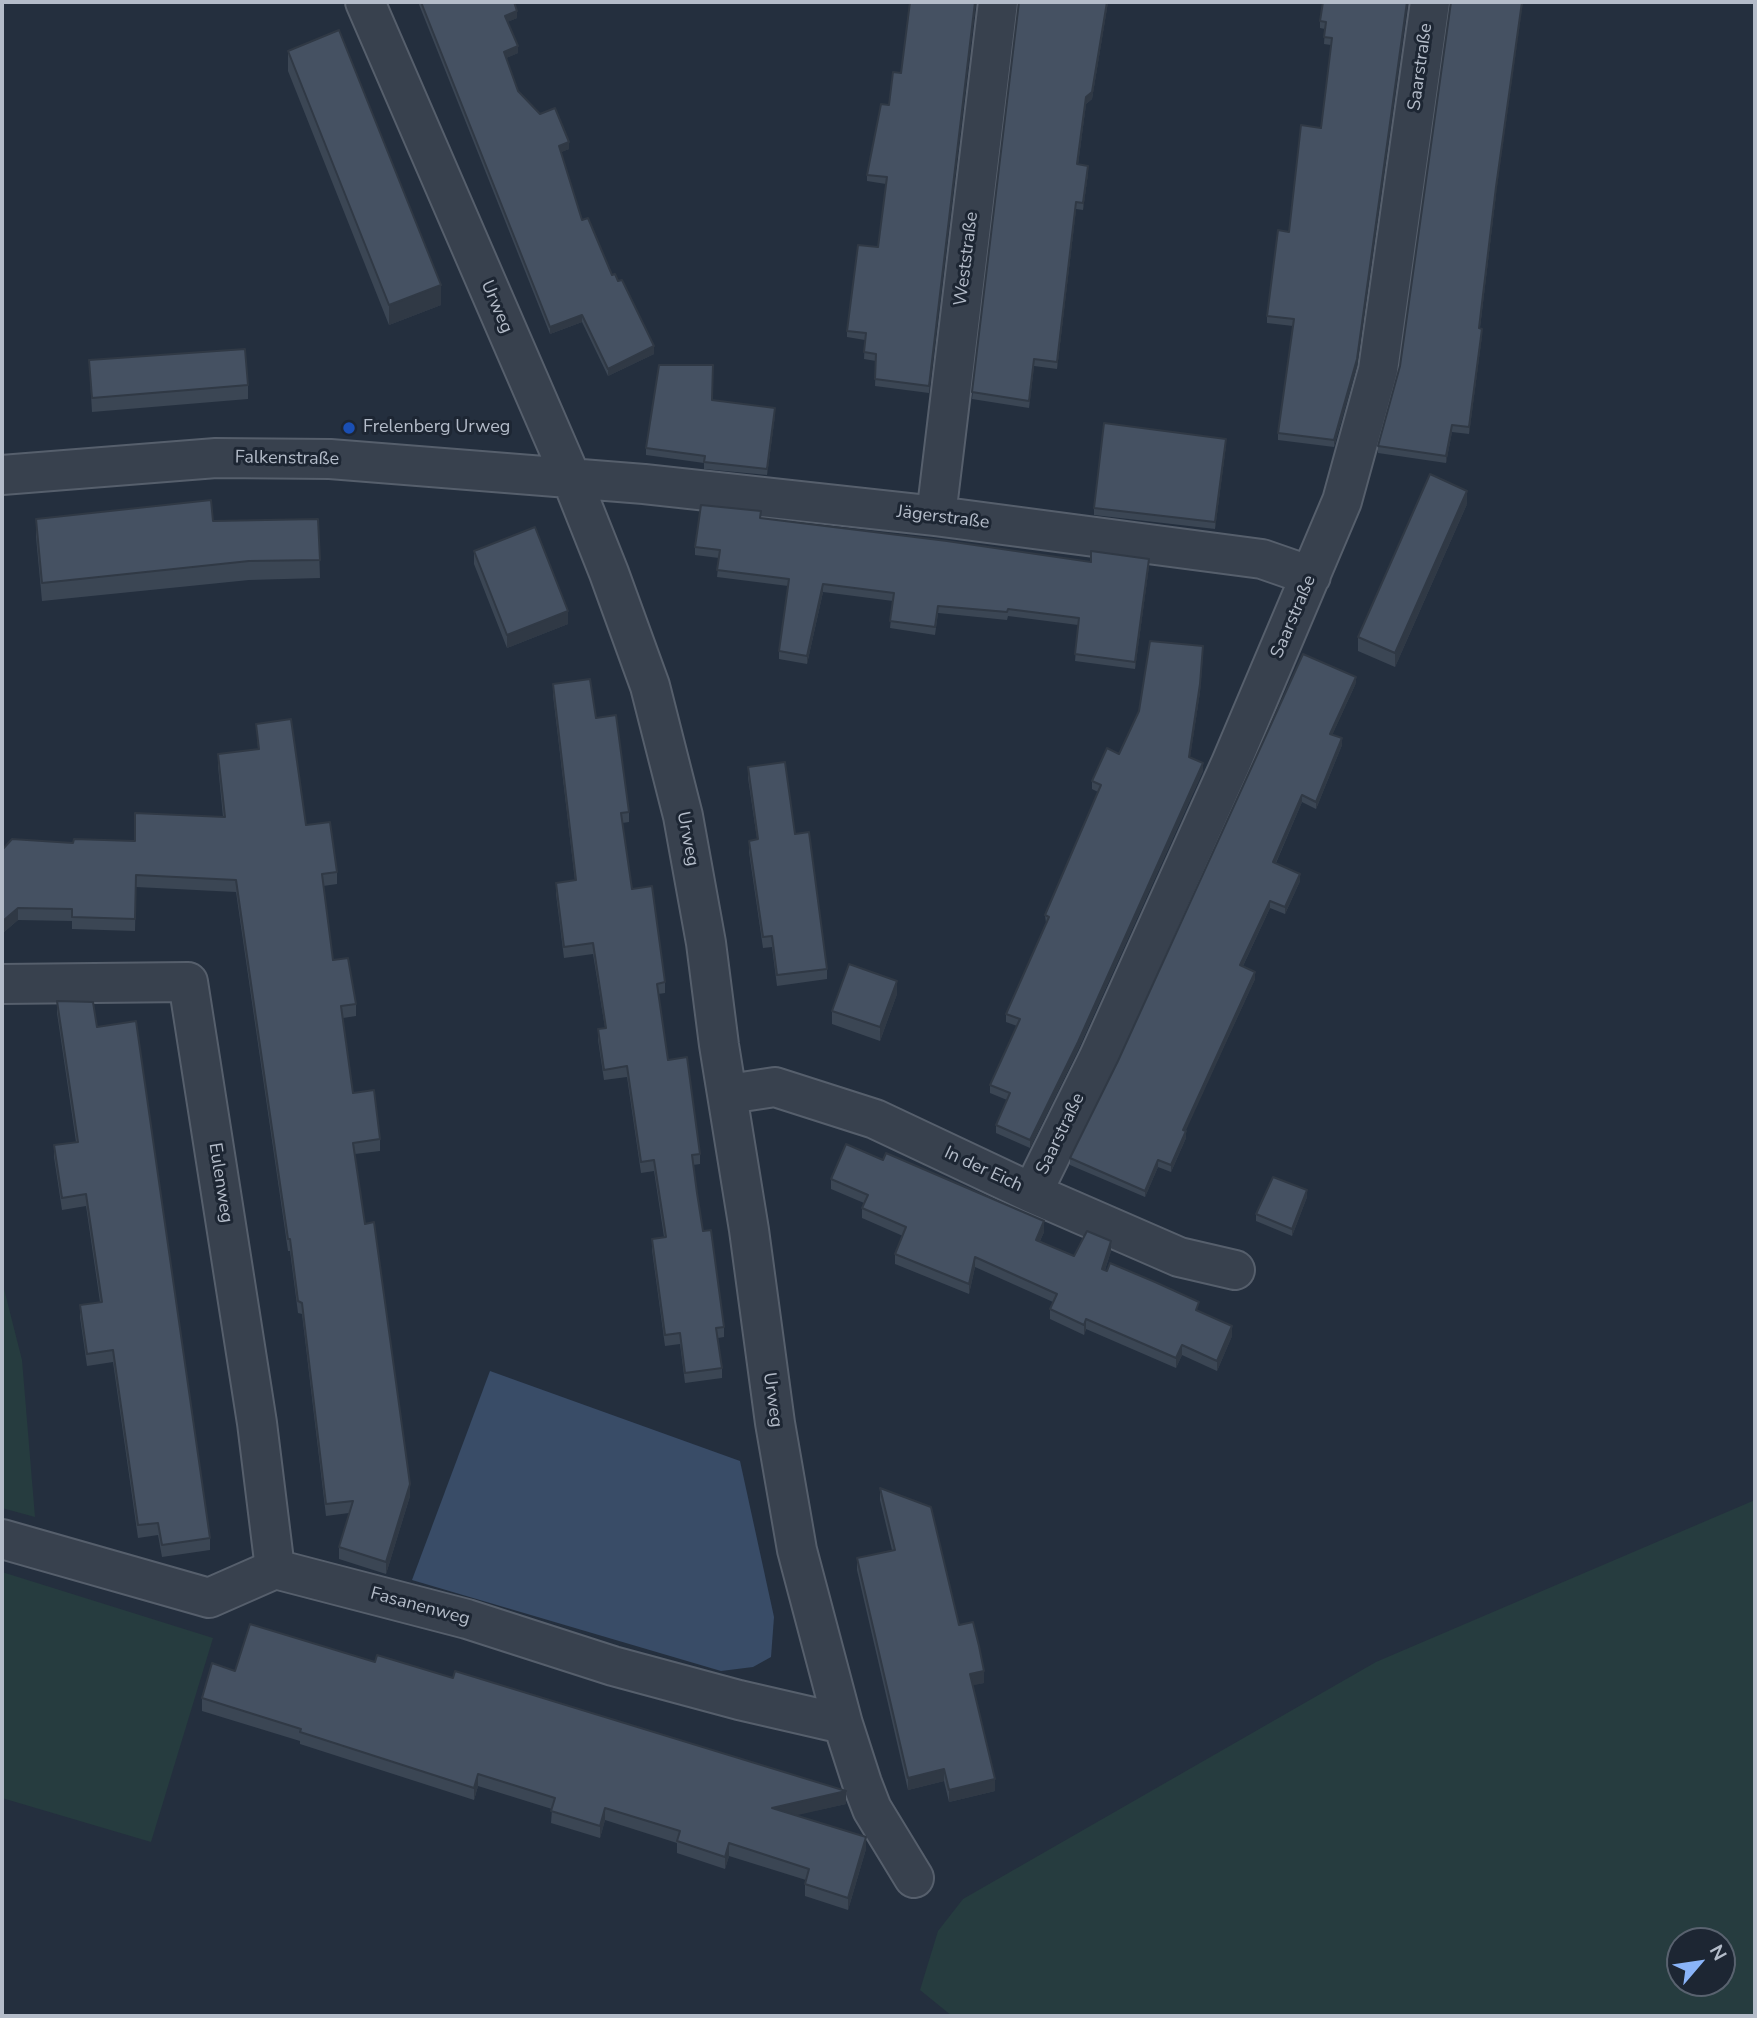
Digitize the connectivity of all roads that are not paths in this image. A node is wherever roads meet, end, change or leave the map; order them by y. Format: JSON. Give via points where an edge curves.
{"nodes":[{"id":1,"x":365,"y":2,"type":"edge"},
{"id":2,"x":998,"y":2,"type":"edge"},
{"id":3,"x":1430,"y":2,"type":"edge"},
{"id":4,"x":2,"y":475,"type":"edge"},
{"id":5,"x":572,"y":480,"type":"junction"},
{"id":6,"x":936,"y":516,"type":"junction"},
{"id":7,"x":1311,"y":576,"type":"junction"},
{"id":8,"x":2,"y":984,"type":"edge"},
{"id":9,"x":729,"y":1094,"type":"junction"},
{"id":10,"x":1032,"y":1193,"type":"junction"},
{"id":11,"x":1235,"y":1270,"type":"dead end"},
{"id":12,"x":2,"y":1539,"type":"edge"},
{"id":13,"x":275,"y":1569,"type":"junction"},
{"id":14,"x":843,"y":1724,"type":"junction"},
{"id":15,"x":914,"y":1878,"type":"dead end"}],
"edges":[{"from":1,"to":5,"type":"street","name":"Urweg"},
{"from":2,"to":6,"type":"street","name":"Weststraße"},
{"from":3,"to":7,"type":"street","name":"Saarstraße","via":[[1378,370],[1342,501]]},
{"from":4,"to":5,"type":"street","name":"Falkenstraße","via":[[270,458]]},
{"from":5,"to":6,"type":"street","name":"Jägerstraße"},
{"from":5,"to":9,"type":"street","name":"Urweg","via":[[650,686],[683,816]]},
{"from":6,"to":7,"type":"street","name":"Jägerstraße","via":[[1262,559]]},
{"from":7,"to":10,"type":"street","name":"Saarstraße","via":[[1109,1034]]},
{"from":8,"to":13,"type":"street","name":"Eulenweg","via":[[188,982]]},
{"from":9,"to":10,"type":"street","name":"In der Eich","via":[[775,1087],[875,1119]]},
{"from":9,"to":14,"type":"street","name":"Urweg","via":[[797,1550]]},
{"from":10,"to":11,"type":"street","name":"In der Eich","via":[[1179,1257]]},
{"from":12,"to":13,"type":"street","via":[[209,1598]]},
{"from":13,"to":14,"type":"street","name":"Fasanenweg","via":[[467,1619],[613,1666]]},
{"from":14,"to":15,"type":"street","name":"Urweg","via":[[872,1809]]}]}
